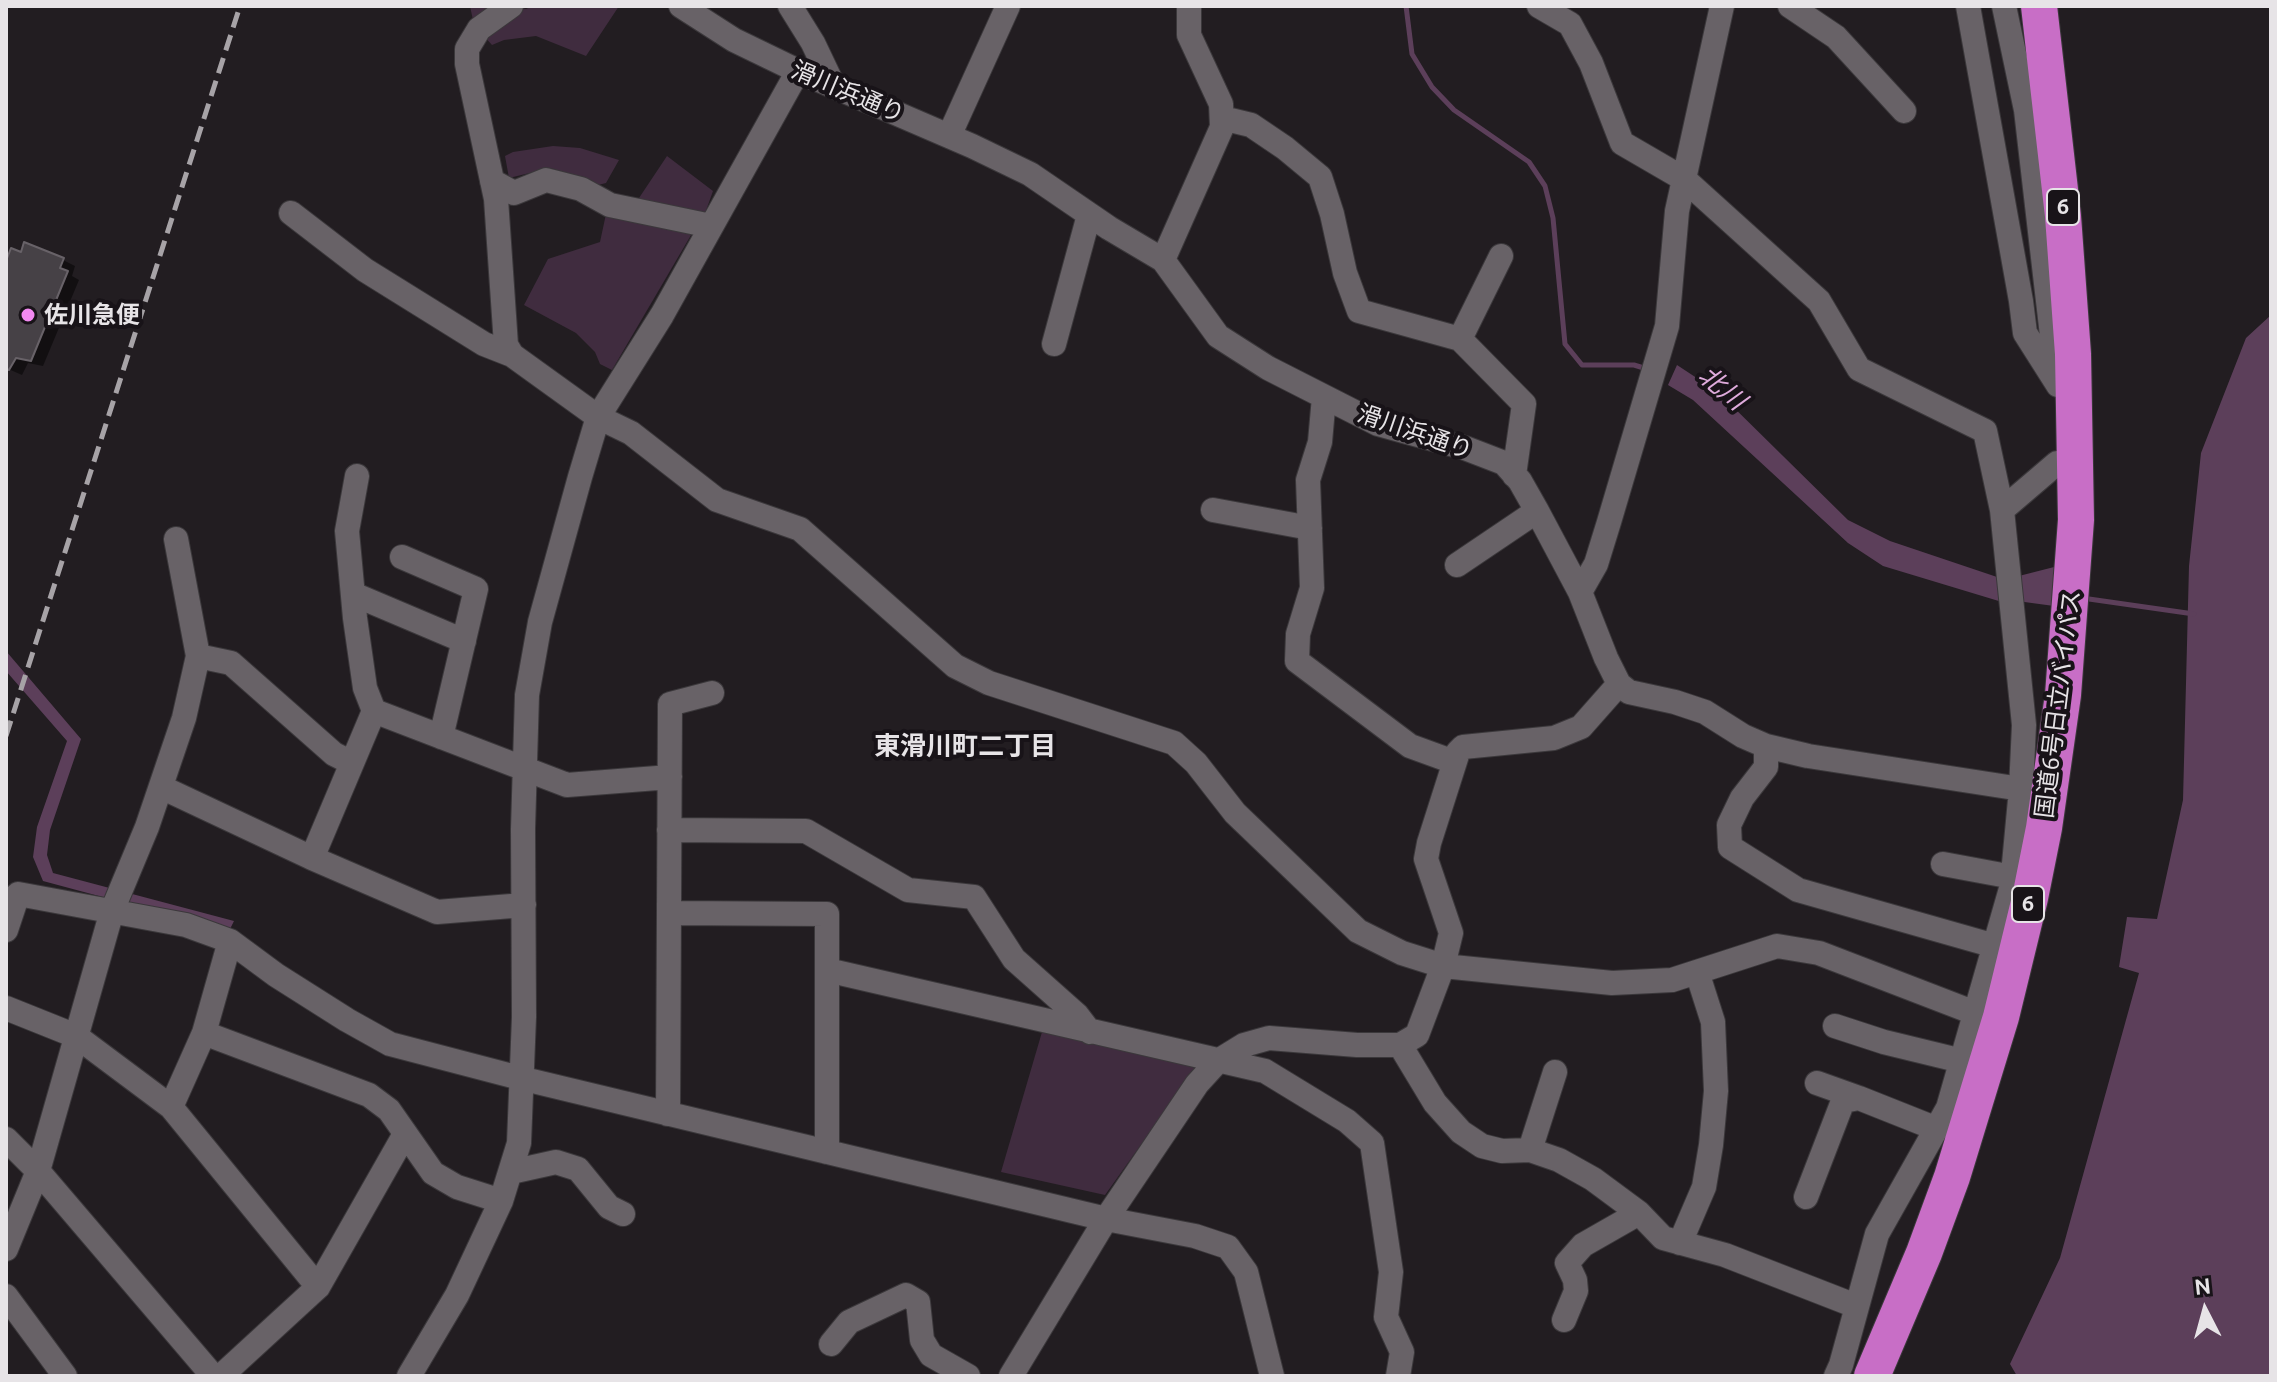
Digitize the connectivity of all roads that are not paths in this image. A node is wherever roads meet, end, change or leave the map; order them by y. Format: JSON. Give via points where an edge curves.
{"nodes":[{"id":1,"x":511,"y":6,"type":"edge"},
{"id":2,"x":681,"y":6,"type":"edge"},
{"id":3,"x":790,"y":6,"type":"edge"},
{"id":4,"x":1008,"y":6,"type":"edge"},
{"id":5,"x":1539,"y":6,"type":"edge"},
{"id":6,"x":1722,"y":6,"type":"edge"},
{"id":7,"x":1790,"y":6,"type":"edge"},
{"id":8,"x":1968,"y":6,"type":"edge"},
{"id":9,"x":2004,"y":6,"type":"edge"},
{"id":10,"x":2039,"y":6,"type":"edge"},
{"id":11,"x":1189,"y":7,"type":"edge"},
{"id":12,"x":798,"y":71,"type":"junction"},
{"id":13,"x":833,"y":85,"type":"junction"},
{"id":14,"x":1904,"y":111,"type":"dead end"},
{"id":15,"x":1222,"y":118,"type":"junction"},
{"id":16,"x":949,"y":136,"type":"junction"},
{"id":17,"x":1684,"y":179,"type":"junction"},
{"id":18,"x":492,"y":181,"type":"junction"},
{"id":19,"x":291,"y":213,"type":"dead end"},
{"id":20,"x":1089,"y":215,"type":"junction"},
{"id":21,"x":711,"y":226,"type":"junction"},
{"id":22,"x":1501,"y":256,"type":"dead end"},
{"id":23,"x":1163,"y":260,"type":"junction"},
{"id":24,"x":1460,"y":339,"type":"junction"},
{"id":25,"x":1054,"y":344,"type":"dead end"},
{"id":26,"x":512,"y":355,"type":"junction"},
{"id":27,"x":1324,"y":397,"type":"junction"},
{"id":28,"x":598,"y":417,"type":"junction"},
{"id":29,"x":2057,"y":463,"type":"dead end"},
{"id":30,"x":1514,"y":475,"type":"junction"},
{"id":31,"x":357,"y":476,"type":"dead end"},
{"id":32,"x":1213,"y":510,"type":"dead end"},
{"id":33,"x":2002,"y":510,"type":"junction"},
{"id":34,"x":1537,"y":511,"type":"junction"},
{"id":35,"x":1310,"y":528,"type":"junction"},
{"id":36,"x":176,"y":539,"type":"dead end"},
{"id":37,"x":402,"y":557,"type":"dead end"},
{"id":38,"x":1457,"y":565,"type":"dead end"},
{"id":39,"x":1580,"y":592,"type":"junction"},
{"id":40,"x":353,"y":594,"type":"junction"},
{"id":41,"x":464,"y":641,"type":"junction"},
{"id":42,"x":198,"y":656,"type":"junction"},
{"id":43,"x":1619,"y":684,"type":"junction"},
{"id":44,"x":712,"y":693,"type":"dead end"},
{"id":45,"x":374,"y":711,"type":"junction"},
{"id":46,"x":441,"y":737,"type":"junction"},
{"id":47,"x":1766,"y":746,"type":"junction"},
{"id":48,"x":1454,"y":762,"type":"junction"},
{"id":49,"x":352,"y":763,"type":"junction"},
{"id":50,"x":525,"y":769,"type":"junction"},
{"id":51,"x":670,"y":777,"type":"junction"},
{"id":52,"x":161,"y":787,"type":"junction"},
{"id":53,"x":2021,"y":789,"type":"junction"},
{"id":54,"x":669,"y":830,"type":"junction"},
{"id":55,"x":312,"y":858,"type":"junction"},
{"id":56,"x":1943,"y":864,"type":"dead end"},
{"id":57,"x":2013,"y":877,"type":"junction"},
{"id":58,"x":524,"y":905,"type":"junction"},
{"id":59,"x":112,"y":911,"type":"junction"},
{"id":60,"x":669,"y":913,"type":"junction"},
{"id":61,"x":6,"y":930,"type":"edge"},
{"id":62,"x":230,"y":941,"type":"junction"},
{"id":63,"x":1995,"y":946,"type":"junction"},
{"id":64,"x":1443,"y":966,"type":"junction"},
{"id":65,"x":827,"y":970,"type":"junction"},
{"id":66,"x":1697,"y":972,"type":"junction"},
{"id":67,"x":6,"y":1008,"type":"edge"},
{"id":68,"x":1975,"y":1013,"type":"junction"},
{"id":69,"x":1835,"y":1026,"type":"dead end"},
{"id":70,"x":1090,"y":1032,"type":"junction"},
{"id":71,"x":204,"y":1033,"type":"junction"},
{"id":72,"x":76,"y":1036,"type":"junction"},
{"id":73,"x":1400,"y":1045,"type":"junction"},
{"id":74,"x":1218,"y":1061,"type":"junction"},
{"id":75,"x":1962,"y":1061,"type":"junction"},
{"id":76,"x":1555,"y":1072,"type":"dead end"},
{"id":77,"x":520,"y":1078,"type":"junction"},
{"id":78,"x":1817,"y":1083,"type":"dead end"},
{"id":79,"x":1859,"y":1098,"type":"junction"},
{"id":80,"x":171,"y":1107,"type":"junction"},
{"id":81,"x":668,"y":1114,"type":"junction"},
{"id":82,"x":1937,"y":1129,"type":"junction"},
{"id":83,"x":405,"y":1134,"type":"junction"},
{"id":84,"x":6,"y":1139,"type":"edge"},
{"id":85,"x":1530,"y":1150,"type":"junction"},
{"id":86,"x":827,"y":1152,"type":"junction"},
{"id":87,"x":38,"y":1171,"type":"junction"},
{"id":88,"x":511,"y":1172,"type":"junction"},
{"id":89,"x":1806,"y":1197,"type":"dead end"},
{"id":90,"x":501,"y":1201,"type":"junction"},
{"id":91,"x":1639,"y":1213,"type":"junction"},
{"id":92,"x":623,"y":1214,"type":"dead end"},
{"id":93,"x":1106,"y":1219,"type":"junction"},
{"id":94,"x":1680,"y":1243,"type":"junction"},
{"id":95,"x":6,"y":1249,"type":"edge"},
{"id":96,"x":318,"y":1287,"type":"junction"},
{"id":97,"x":6,"y":1296,"type":"edge"},
{"id":98,"x":1856,"y":1306,"type":"junction"},
{"id":99,"x":1564,"y":1320,"type":"dead end"},
{"id":100,"x":831,"y":1344,"type":"dead end"},
{"id":101,"x":65,"y":1376,"type":"edge"},
{"id":102,"x":213,"y":1376,"type":"edge"},
{"id":103,"x":221,"y":1376,"type":"edge"},
{"id":104,"x":411,"y":1376,"type":"edge"},
{"id":105,"x":968,"y":1376,"type":"edge"},
{"id":106,"x":1011,"y":1376,"type":"edge"},
{"id":107,"x":1272,"y":1376,"type":"edge"},
{"id":108,"x":1398,"y":1376,"type":"edge"},
{"id":109,"x":1836,"y":1376,"type":"edge"},
{"id":110,"x":1872,"y":1376,"type":"edge"}],
"edges":[{"from":1,"to":18,"type":"street","via":[[479,29],[467,49]]},
{"from":2,"to":12,"type":"street","name":"滑川浜通り"},
{"from":3,"to":13,"type":"street"},
{"from":4,"to":16,"type":"street"},
{"from":5,"to":17,"type":"street","via":[[1570,24],[1622,143]]},
{"from":6,"to":17,"type":"street"},
{"from":7,"to":14,"type":"street","via":[[1836,37]]},
{"from":8,"to":9,"type":"street","via":[[2025,333],[2058,385],[2026,110]]},
{"from":10,"to":110,"type":"highway","name":"国道6号日立バイパス","number":"6","via":[[2067,258],[2075,409],[2076,520],[2064,682],[2044,828],[2001,1017],[1952,1177]]},
{"from":11,"to":15,"type":"street","via":[[1189,35],[1221,104]]},
{"from":12,"to":13,"type":"street","name":"滑川浜通り"},
{"from":12,"to":21,"type":"street"},
{"from":13,"to":16,"type":"street","name":"滑川浜通り"},
{"from":15,"to":23,"type":"street"},
{"from":15,"to":24,"type":"street","via":[[1251,125],[1320,177],[1359,311]]},
{"from":16,"to":20,"type":"street","name":"滑川浜通り","via":[[1030,174]]},
{"from":17,"to":33,"type":"street","via":[[1819,301],[1859,369],[1985,431]]},
{"from":17,"to":39,"type":"street","via":[[1667,326],[1596,564]]},
{"from":18,"to":21,"type":"street","via":[[514,193],[546,180],[581,189],[610,205]]},
{"from":18,"to":26,"type":"street","via":[[506,345]]},
{"from":19,"to":26,"type":"street","via":[[365,270],[484,344]]},
{"from":20,"to":23,"type":"street","name":"滑川浜通り"},
{"from":20,"to":25,"type":"street"},
{"from":21,"to":28,"type":"street"},
{"from":22,"to":24,"type":"street"},
{"from":23,"to":27,"type":"street","name":"滑川浜通り","via":[[1218,336]]},
{"from":24,"to":30,"type":"street","via":[[1524,404]]},
{"from":26,"to":28,"type":"street"},
{"from":27,"to":30,"type":"street","name":"滑川浜通り","via":[[1378,424],[1504,463]]},
{"from":27,"to":35,"type":"street","via":[[1320,442],[1308,480]]},
{"from":28,"to":50,"type":"street","via":[[540,622],[527,695]]},
{"from":28,"to":64,"type":"street","via":[[631,433],[717,500],[800,529],[955,666],[989,683],[1174,743],[1235,813],[1358,931]]},
{"from":29,"to":33,"type":"street"},
{"from":30,"to":34,"type":"street","name":"滑川浜通り"},
{"from":31,"to":40,"type":"street","via":[[347,531]]},
{"from":32,"to":35,"type":"street"},
{"from":33,"to":53,"type":"street","via":[[2024,725]]},
{"from":34,"to":38,"type":"street"},
{"from":34,"to":39,"type":"street","name":"滑川浜通り"},
{"from":35,"to":48,"type":"street","via":[[1312,588],[1298,634],[1297,661],[1410,746]]},
{"from":36,"to":42,"type":"street"},
{"from":37,"to":41,"type":"street","via":[[476,589]]},
{"from":39,"to":43,"type":"street","name":"滑川浜通り"},
{"from":40,"to":41,"type":"street"},
{"from":40,"to":45,"type":"street","via":[[365,688]]},
{"from":41,"to":46,"type":"street"},
{"from":42,"to":49,"type":"street","via":[[231,663],[334,754]]},
{"from":42,"to":52,"type":"street"},
{"from":43,"to":47,"type":"street","via":[[1629,692],[1705,712]]},
{"from":43,"to":48,"type":"street","via":[[1581,727],[1554,738],[1463,747]]},
{"from":44,"to":51,"type":"street","via":[[670,704]]},
{"from":45,"to":46,"type":"street"},
{"from":45,"to":49,"type":"street"},
{"from":46,"to":50,"type":"street"},
{"from":47,"to":53,"type":"street"},
{"from":47,"to":63,"type":"street","via":[[1766,767],[1729,825],[1730,847],[1798,890]]},
{"from":48,"to":64,"type":"street","via":[[1426,859],[1451,933]]},
{"from":49,"to":55,"type":"street"},
{"from":50,"to":51,"type":"street","via":[[567,785]]},
{"from":50,"to":58,"type":"street"},
{"from":51,"to":54,"type":"street"},
{"from":52,"to":55,"type":"street"},
{"from":52,"to":59,"type":"street"},
{"from":53,"to":57,"type":"street"},
{"from":54,"to":60,"type":"street"},
{"from":54,"to":70,"type":"street","via":[[806,831],[908,890],[974,897],[1014,959]]},
{"from":55,"to":58,"type":"street","via":[[437,912]]},
{"from":56,"to":57,"type":"street"},
{"from":57,"to":63,"type":"street"},
{"from":58,"to":77,"type":"street"},
{"from":59,"to":61,"type":"street","via":[[18,894]]},
{"from":59,"to":62,"type":"street","via":[[186,925]]},
{"from":59,"to":72,"type":"street"},
{"from":60,"to":65,"type":"street","via":[[827,914]]},
{"from":60,"to":81,"type":"street"},
{"from":62,"to":71,"type":"street"},
{"from":62,"to":77,"type":"street","via":[[390,1044]]},
{"from":63,"to":68,"type":"street"},
{"from":64,"to":66,"type":"street","via":[[1612,983],[1672,980]]},
{"from":64,"to":73,"type":"street","via":[[1417,1035]]},
{"from":65,"to":70,"type":"street"},
{"from":65,"to":86,"type":"street"},
{"from":66,"to":68,"type":"street","via":[[1777,946],[1819,953]]},
{"from":66,"to":94,"type":"street","via":[[1713,1022],[1716,1091],[1704,1187]]},
{"from":67,"to":72,"type":"street"},
{"from":68,"to":75,"type":"street"},
{"from":69,"to":75,"type":"street"},
{"from":70,"to":74,"type":"street"},
{"from":71,"to":80,"type":"street"},
{"from":71,"to":83,"type":"street","via":[[369,1095],[389,1110]]},
{"from":72,"to":80,"type":"street"},
{"from":72,"to":87,"type":"street"},
{"from":73,"to":74,"type":"street","via":[[1269,1038]]},
{"from":73,"to":85,"type":"street","via":[[1435,1103],[1461,1132],[1482,1146]]},
{"from":74,"to":93,"type":"street"},
{"from":74,"to":108,"type":"street","via":[[1265,1071],[1347,1121],[1372,1143],[1391,1272],[1386,1317],[1402,1352]]},
{"from":75,"to":82,"type":"street"},
{"from":76,"to":85,"type":"street"},
{"from":77,"to":81,"type":"street"},
{"from":77,"to":88,"type":"street","via":[[521,1127]]},
{"from":78,"to":79,"type":"street"},
{"from":79,"to":82,"type":"street"},
{"from":79,"to":89,"type":"street","via":[[1843,1101]]},
{"from":80,"to":96,"type":"street"},
{"from":81,"to":86,"type":"street"},
{"from":82,"to":98,"type":"street","via":[[1877,1234]]},
{"from":83,"to":90,"type":"street","via":[[433,1173]]},
{"from":83,"to":96,"type":"street"},
{"from":84,"to":87,"type":"street"},
{"from":85,"to":91,"type":"street","via":[[1593,1179]]},
{"from":86,"to":93,"type":"street"},
{"from":87,"to":95,"type":"street"},
{"from":87,"to":102,"type":"street"},
{"from":88,"to":90,"type":"street"},
{"from":88,"to":92,"type":"street","via":[[556,1162],[578,1169],[609,1207]]},
{"from":90,"to":104,"type":"street"},
{"from":91,"to":94,"type":"street","via":[[1663,1238]]},
{"from":91,"to":99,"type":"street","via":[[1583,1245],[1567,1263],[1576,1291]]},
{"from":93,"to":106,"type":"street"},
{"from":93,"to":107,"type":"street","via":[[1228,1247],[1246,1272]]},
{"from":94,"to":98,"type":"street"},
{"from":96,"to":103,"type":"street"},
{"from":97,"to":101,"type":"street"},
{"from":98,"to":109,"type":"street"},
{"from":100,"to":105,"type":"street","via":[[849,1322],[906,1295],[918,1302],[922,1340],[931,1355]]}]}
